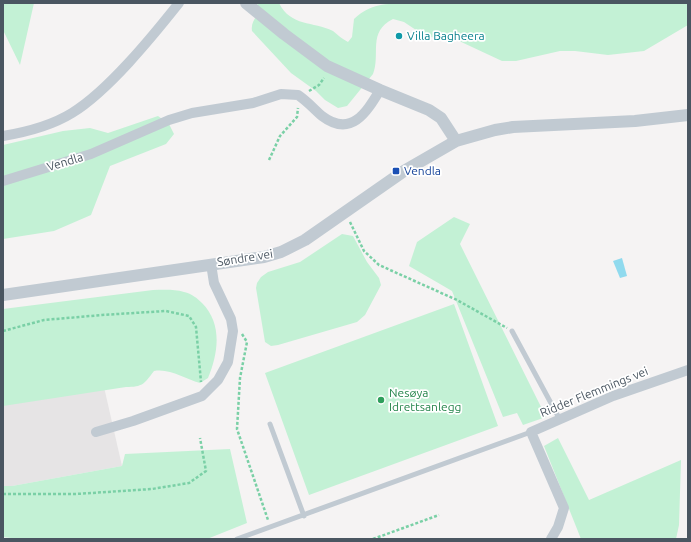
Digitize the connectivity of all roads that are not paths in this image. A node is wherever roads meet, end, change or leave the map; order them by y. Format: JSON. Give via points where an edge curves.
{"nodes":[{"id":1,"x":179,"y":3,"type":"edge"},
{"id":2,"x":246,"y":3,"type":"edge"},
{"id":3,"x":380,"y":90,"type":"junction"},
{"id":4,"x":688,"y":115,"type":"edge"},
{"id":5,"x":3,"y":136,"type":"edge"},
{"id":6,"x":456,"y":141,"type":"junction"},
{"id":7,"x":3,"y":181,"type":"edge"},
{"id":8,"x":211,"y":264,"type":"junction"},
{"id":9,"x":3,"y":295,"type":"edge"},
{"id":10,"x":512,"y":331,"type":"road end"},
{"id":11,"x":688,"y":370,"type":"edge"},
{"id":12,"x":560,"y":418,"type":"junction"},
{"id":13,"x":270,"y":424,"type":"dead end"},
{"id":14,"x":96,"y":432,"type":"dead end"},
{"id":15,"x":531,"y":432,"type":"junction"},
{"id":16,"x":304,"y":516,"type":"junction"},
{"id":17,"x":237,"y":539,"type":"edge"},
{"id":18,"x":551,"y":539,"type":"edge"}],
"edges":[{"from":1,"to":5,"type":"street","via":[[118,74],[85,104],[48,125]]},
{"from":2,"to":3,"type":"street","via":[[327,66]]},
{"from":3,"to":6,"type":"street","via":[[429,110],[441,118]]},
{"from":3,"to":7,"type":"street","name":"Vendla","via":[[367,111],[357,121],[342,124],[322,116],[302,97],[281,94],[253,103],[192,113],[168,120],[91,154]]},
{"from":4,"to":6,"type":"street","via":[[635,121],[513,127]]},
{"from":6,"to":8,"type":"street","name":"Søndre vei","via":[[404,171],[305,240],[264,257]]},
{"from":8,"to":9,"type":"street","name":"Søndre vei"},
{"from":8,"to":14,"type":"street","via":[[214,283],[231,319],[233,332],[231,353],[224,371],[202,396]]},
{"from":10,"to":12,"type":"lane"},
{"from":11,"to":12,"type":"street","name":"Ridder Flemmings vei"},
{"from":12,"to":15,"type":"street","name":"Ridder Flemmings vei"},
{"from":13,"to":16,"type":"lane"},
{"from":15,"to":16,"type":"lane"},
{"from":15,"to":18,"type":"street","name":"Ridder Flemmings vei","via":[[564,508]]},
{"from":16,"to":17,"type":"lane"}]}
